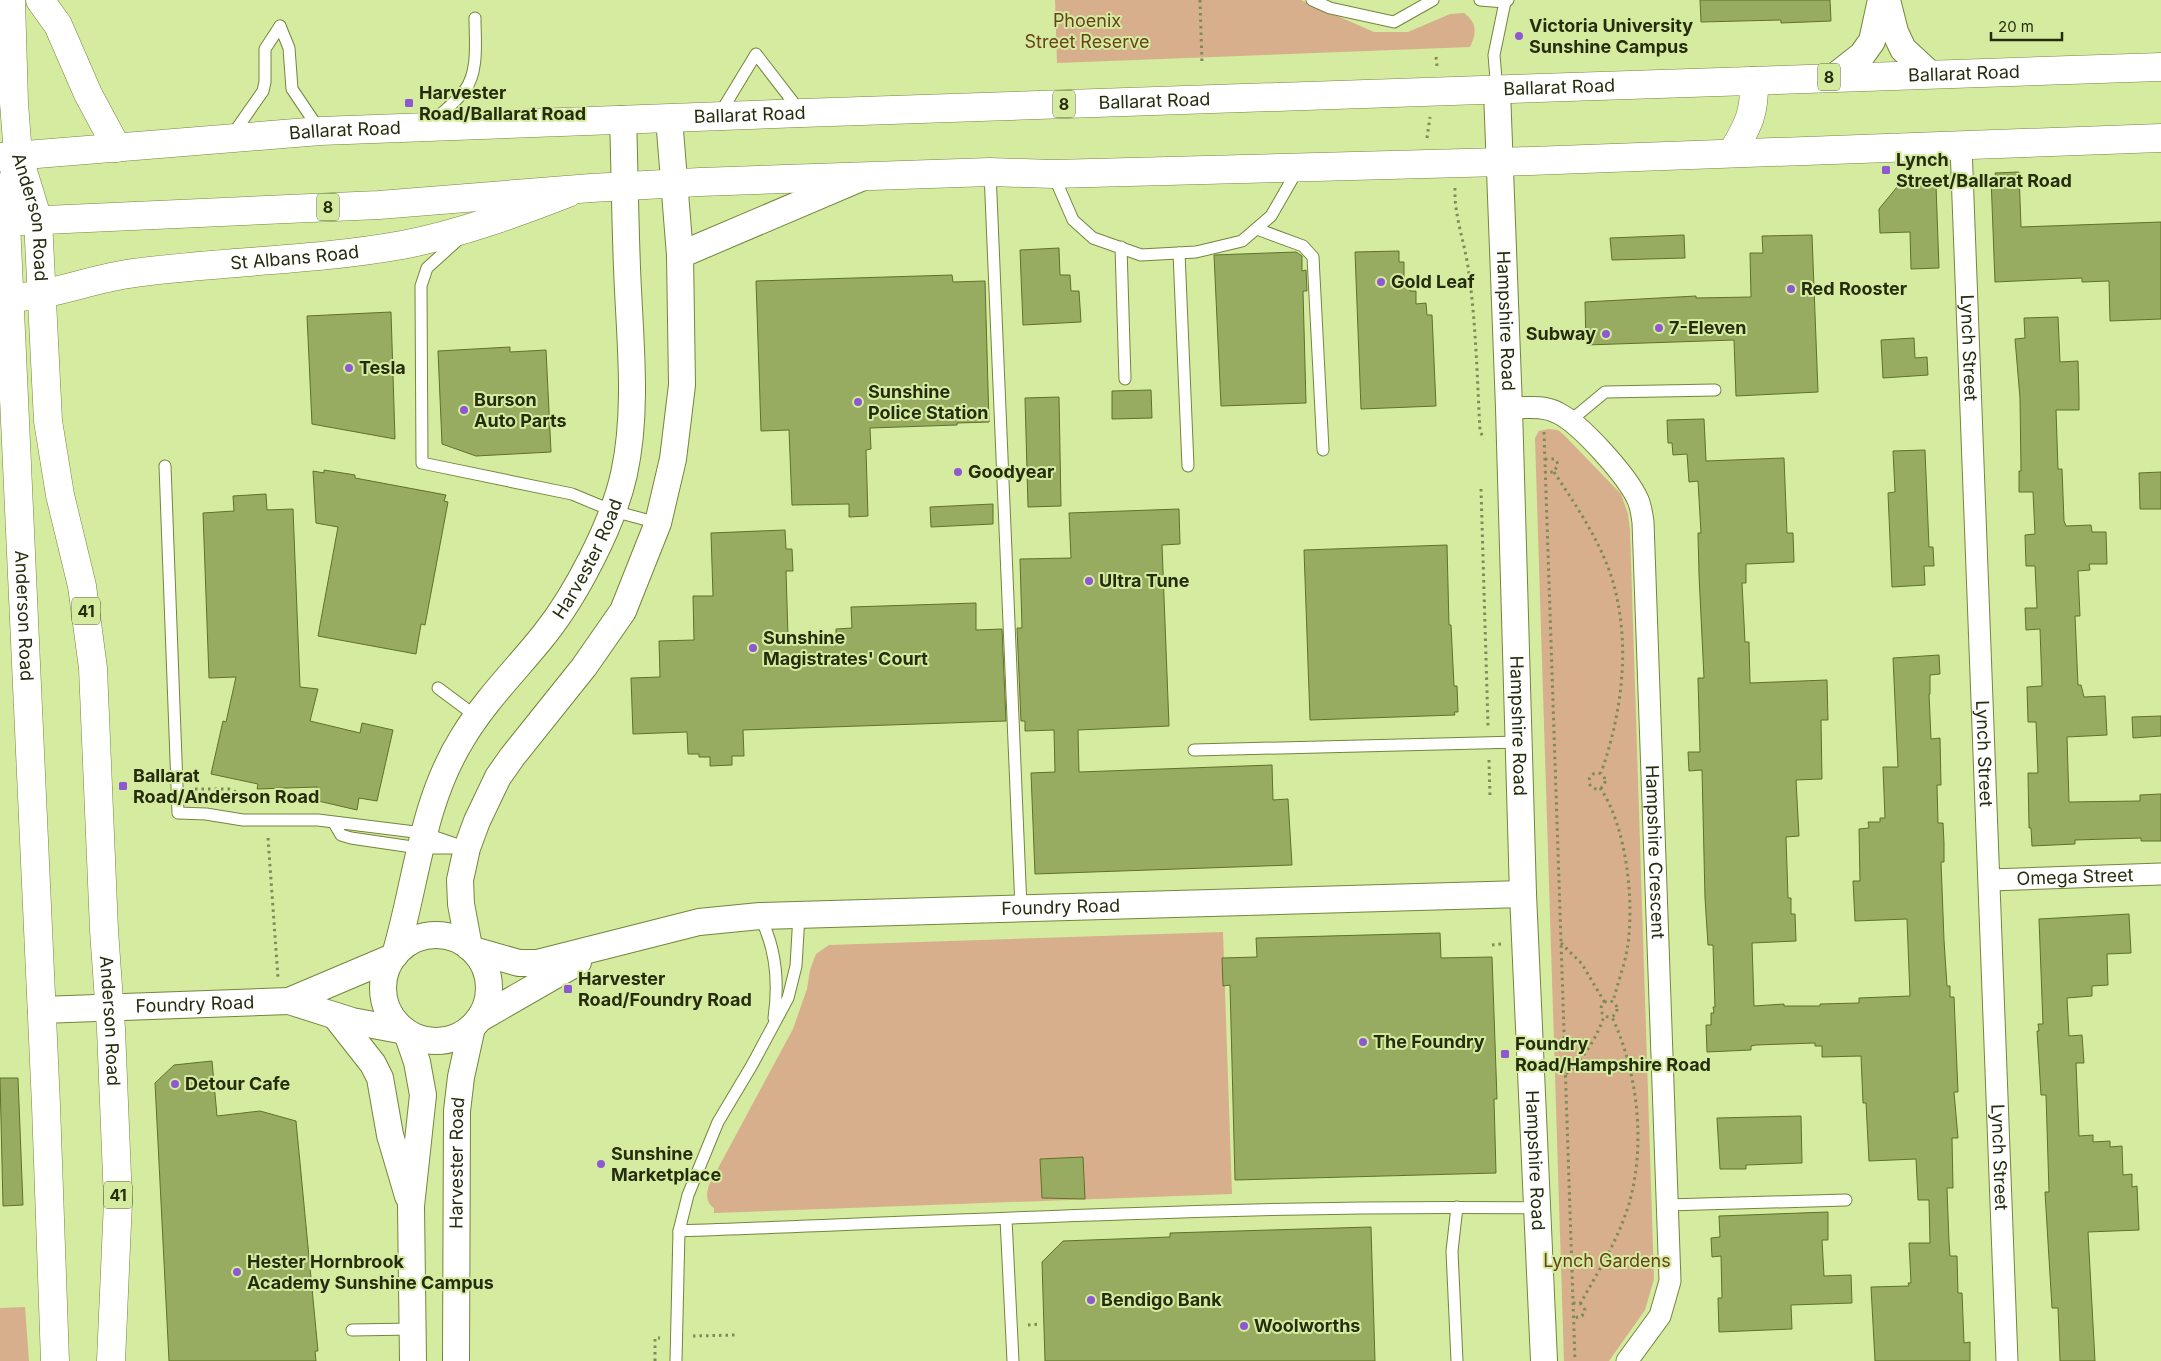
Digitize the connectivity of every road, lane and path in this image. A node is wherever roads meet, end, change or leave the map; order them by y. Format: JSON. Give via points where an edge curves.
{"nodes":[{"id":1,"x":40,"y":0,"type":"edge"},
{"id":2,"x":1200,"y":0,"type":"edge"},
{"id":3,"x":1312,"y":0,"type":"edge"},
{"id":4,"x":1433,"y":0,"type":"edge"},
{"id":5,"x":1480,"y":0,"type":"edge"},
{"id":6,"x":1880,"y":0,"type":"edge"},
{"id":7,"x":1887,"y":0,"type":"edge"},
{"id":8,"x":1506,"y":1,"type":"edge"},
{"id":9,"x":7,"y":7,"type":"edge"},
{"id":10,"x":475,"y":18,"type":"dead end"},
{"id":11,"x":1436,"y":57,"type":"dead end"},
{"id":12,"x":1202,"y":64,"type":"dead end"},
{"id":13,"x":2161,"y":67,"type":"edge"},
{"id":14,"x":1930,"y":74,"type":"junction"},
{"id":15,"x":1834,"y":77,"type":"junction"},
{"id":16,"x":1754,"y":81,"type":"junction"},
{"id":17,"x":1497,"y":91,"type":"junction"},
{"id":18,"x":1434,"y":92,"type":"junction"},
{"id":19,"x":802,"y":113,"type":"junction"},
{"id":20,"x":718,"y":117,"type":"junction"},
{"id":21,"x":669,"y":118,"type":"junction"},
{"id":22,"x":623,"y":119,"type":"junction"},
{"id":23,"x":427,"y":127,"type":"junction"},
{"id":24,"x":320,"y":131,"type":"junction"},
{"id":25,"x":2161,"y":138,"type":"edge"},
{"id":26,"x":230,"y":140,"type":"junction"},
{"id":27,"x":1962,"y":146,"type":"junction"},
{"id":28,"x":117,"y":148,"type":"junction"},
{"id":29,"x":6,"y":153,"type":"edge"},
{"id":30,"x":1732,"y":153,"type":"junction"},
{"id":31,"x":1501,"y":162,"type":"junction"},
{"id":32,"x":1442,"y":164,"type":"junction"},
{"id":33,"x":1299,"y":168,"type":"junction"},
{"id":34,"x":990,"y":172,"type":"junction"},
{"id":35,"x":1053,"y":174,"type":"junction"},
{"id":36,"x":866,"y":176,"type":"junction"},
{"id":37,"x":674,"y":184,"type":"junction"},
{"id":38,"x":625,"y":186,"type":"junction"},
{"id":39,"x":582,"y":188,"type":"junction"},
{"id":40,"x":38,"y":220,"type":"junction"},
{"id":41,"x":3,"y":222,"type":"edge"},
{"id":42,"x":472,"y":228,"type":"junction"},
{"id":43,"x":1257,"y":229,"type":"junction"},
{"id":44,"x":1120,"y":247,"type":"junction"},
{"id":45,"x":1180,"y":253,"type":"junction"},
{"id":46,"x":680,"y":255,"type":"junction"},
{"id":47,"x":40,"y":268,"type":"junction"},
{"id":48,"x":5,"y":270,"type":"edge"},
{"id":49,"x":41,"y":295,"type":"junction"},
{"id":50,"x":5,"y":298,"type":"edge"},
{"id":51,"x":1126,"y":379,"type":"dead end"},
{"id":52,"x":1715,"y":390,"type":"dead end"},
{"id":53,"x":1509,"y":408,"type":"junction"},
{"id":54,"x":1544,"y":408,"type":"junction"},
{"id":55,"x":1570,"y":421,"type":"junction"},
{"id":56,"x":1484,"y":440,"type":"dead end"},
{"id":57,"x":1323,"y":450,"type":"dead end"},
{"id":58,"x":1545,"y":459,"type":"junction"},
{"id":59,"x":165,"y":466,"type":"dead end"},
{"id":60,"x":1188,"y":466,"type":"dead end"},
{"id":61,"x":1545,"y":472,"type":"junction"},
{"id":62,"x":1554,"y":472,"type":"junction"},
{"id":63,"x":1481,"y":489,"type":"dead end"},
{"id":64,"x":613,"y":511,"type":"junction"},
{"id":65,"x":658,"y":523,"type":"junction"},
{"id":66,"x":438,"y":688,"type":"dead end"},
{"id":67,"x":477,"y":717,"type":"junction"},
{"id":68,"x":1519,"y":742,"type":"junction"},
{"id":69,"x":1489,"y":743,"type":"junction"},
{"id":70,"x":1194,"y":750,"type":"dead end"},
{"id":71,"x":1601,"y":773,"type":"junction"},
{"id":72,"x":1600,"y":788,"type":"junction"},
{"id":73,"x":178,"y":792,"type":"junction"},
{"id":74,"x":1490,"y":797,"type":"dead end"},
{"id":75,"x":132,"y":798,"type":"dead end"},
{"id":76,"x":267,"y":819,"type":"junction"},
{"id":77,"x":334,"y":823,"type":"junction"},
{"id":78,"x":421,"y":841,"type":"junction"},
{"id":79,"x":467,"y":848,"type":"junction"},
{"id":80,"x":2161,"y":874,"type":"edge"},
{"id":81,"x":1990,"y":880,"type":"junction"},
{"id":82,"x":1523,"y":894,"type":"junction"},
{"id":83,"x":1022,"y":908,"type":"junction"},
{"id":84,"x":799,"y":914,"type":"junction"},
{"id":85,"x":760,"y":916,"type":"junction"},
{"id":86,"x":1561,"y":943,"type":"junction"},
{"id":87,"x":602,"y":947,"type":"junction"},
{"id":88,"x":471,"y":949,"type":"junction"},
{"id":89,"x":394,"y":956,"type":"junction"},
{"id":90,"x":284,"y":1001,"type":"junction"},
{"id":91,"x":1605,"y":1002,"type":"junction"},
{"id":92,"x":1613,"y":1002,"type":"junction"},
{"id":93,"x":110,"y":1007,"type":"junction"},
{"id":94,"x":40,"y":1010,"type":"junction"},
{"id":95,"x":1604,"y":1016,"type":"junction"},
{"id":96,"x":336,"y":1017,"type":"junction"},
{"id":97,"x":1612,"y":1017,"type":"junction"},
{"id":98,"x":476,"y":1023,"type":"junction"},
{"id":99,"x":773,"y":1024,"type":"junction"},
{"id":100,"x":406,"y":1032,"type":"junction"},
{"id":101,"x":1566,"y":1074,"type":"junction"},
{"id":102,"x":1846,"y":1200,"type":"dead end"},
{"id":103,"x":1667,"y":1205,"type":"junction"},
{"id":104,"x":411,"y":1206,"type":"junction"},
{"id":105,"x":1457,"y":1207,"type":"junction"},
{"id":106,"x":1536,"y":1208,"type":"junction"},
{"id":107,"x":1006,"y":1219,"type":"junction"},
{"id":108,"x":680,"y":1231,"type":"junction"},
{"id":109,"x":1574,"y":1303,"type":"junction"},
{"id":110,"x":1580,"y":1304,"type":"junction"},
{"id":111,"x":1574,"y":1318,"type":"junction"},
{"id":112,"x":412,"y":1329,"type":"junction"},
{"id":113,"x":352,"y":1330,"type":"dead end"},
{"id":114,"x":54,"y":1361,"type":"edge"},
{"id":115,"x":111,"y":1361,"type":"edge"},
{"id":116,"x":413,"y":1361,"type":"edge"},
{"id":117,"x":456,"y":1361,"type":"edge"},
{"id":118,"x":676,"y":1361,"type":"edge"},
{"id":119,"x":1013,"y":1361,"type":"edge"},
{"id":120,"x":1457,"y":1361,"type":"edge"},
{"id":121,"x":1544,"y":1361,"type":"edge"},
{"id":122,"x":1575,"y":1361,"type":"edge"},
{"id":123,"x":1627,"y":1361,"type":"edge"},
{"id":124,"x":2006,"y":1361,"type":"edge"}],
"edges":[{"from":1,"to":28,"type":"main road","via":[[58,25],[88,94]]},
{"from":2,"to":12,"type":"path"},
{"from":3,"to":4,"type":"lane","via":[[1330,8],[1394,22]]},
{"from":5,"to":8,"type":"lane"},
{"from":6,"to":15,"type":"street","via":[[1872,41],[1862,55]]},
{"from":7,"to":14,"type":"street","via":[[1903,49]]},
{"from":8,"to":17,"type":"lane","via":[[1494,54]]},
{"from":9,"to":29,"type":"main road","number":"41"},
{"from":10,"to":23,"type":"lane","via":[[471,80],[461,95]]},
{"from":11,"to":18,"type":"path"},
{"from":13,"to":14,"type":"main road","name":"Ballarat Road","number":"8"},
{"from":14,"to":15,"type":"main road","name":"Ballarat Road","number":"8"},
{"from":15,"to":16,"type":"main road","name":"Ballarat Road","number":"8"},
{"from":16,"to":17,"type":"main road","name":"Ballarat Road","number":"8"},
{"from":16,"to":30,"type":"main road","via":[[1750,119]]},
{"from":17,"to":18,"type":"main road","name":"Ballarat Road","number":"8"},
{"from":17,"to":31,"type":"street","name":"Hampshire Road"},
{"from":18,"to":19,"type":"main road","name":"Ballarat Road","number":"8"},
{"from":18,"to":32,"type":"path","via":[[1426,141]]},
{"from":19,"to":20,"type":"main road","name":"Ballarat Road","number":"8"},
{"from":19,"to":20,"type":"lane","via":[[756,54]]},
{"from":20,"to":21,"type":"main road","name":"Ballarat Road","number":"8"},
{"from":21,"to":22,"type":"main road","name":"Ballarat Road","number":"8"},
{"from":21,"to":37,"type":"street"},
{"from":22,"to":23,"type":"main road","name":"Ballarat Road","number":"8"},
{"from":22,"to":38,"type":"street","name":"Harvester Road"},
{"from":23,"to":24,"type":"main road","name":"Ballarat Road","number":"8"},
{"from":24,"to":26,"type":"main road","name":"Ballarat Road","number":"8"},
{"from":24,"to":26,"type":"lane","via":[[292,88],[289,48],[280,26],[265,49],[263,91]]},
{"from":25,"to":27,"type":"main road","number":"8"},
{"from":26,"to":28,"type":"main road","name":"Ballarat Road","number":"8"},
{"from":27,"to":30,"type":"main road","number":"8"},
{"from":27,"to":81,"type":"street","name":"Lynch Street"},
{"from":28,"to":29,"type":"main road","name":"Ballarat Road","number":"8"},
{"from":29,"to":40,"type":"main road","name":"Anderson Road","number":"41"},
{"from":29,"to":41,"type":"main road","name":"Anderson Road","number":"41"},
{"from":30,"to":31,"type":"main road","number":"8"},
{"from":31,"to":32,"type":"main road","number":"8"},
{"from":31,"to":53,"type":"street","name":"Hampshire Road"},
{"from":32,"to":33,"type":"main road","number":"8"},
{"from":32,"to":56,"type":"path","via":[[1455,183],[1455,208],[1475,330],[1480,430]]},
{"from":33,"to":35,"type":"main road","number":"8"},
{"from":33,"to":43,"type":"lane","via":[[1271,216]]},
{"from":34,"to":35,"type":"main road","number":"8"},
{"from":34,"to":36,"type":"main road","number":"8"},
{"from":34,"to":83,"type":"lane"},
{"from":35,"to":44,"type":"lane","via":[[1073,220],[1093,238]]},
{"from":36,"to":37,"type":"main road","number":"8"},
{"from":36,"to":46,"type":"street"},
{"from":37,"to":38,"type":"main road","number":"8"},
{"from":37,"to":46,"type":"street"},
{"from":38,"to":39,"type":"main road","number":"8"},
{"from":38,"to":64,"type":"street","name":"Harvester Road","via":[[632,354],[631,426],[624,475]]},
{"from":39,"to":40,"type":"main road","number":"8","via":[[379,205]]},
{"from":39,"to":42,"type":"main road","name":"St Albans Road"},
{"from":40,"to":41,"type":"main road","number":"8"},
{"from":40,"to":47,"type":"main road","name":"Anderson Road","number":"41"},
{"from":41,"to":48,"type":"main road","name":"Anderson Road","number":"41"},
{"from":42,"to":49,"type":"main road","name":"St Albans Road","via":[[402,245],[346,253],[125,275]]},
{"from":42,"to":64,"type":"lane","via":[[434,260],[424,274],[421,291],[422,463],[572,494]]},
{"from":43,"to":45,"type":"lane","via":[[1242,241]]},
{"from":43,"to":57,"type":"lane","via":[[1303,246],[1313,257]]},
{"from":44,"to":45,"type":"lane","via":[[1141,255]]},
{"from":44,"to":51,"type":"lane"},
{"from":45,"to":60,"type":"lane"},
{"from":46,"to":65,"type":"street","via":[[682,385],[673,459]]},
{"from":47,"to":48,"type":"main road"},
{"from":47,"to":49,"type":"main road","name":"Anderson Road","number":"41"},
{"from":48,"to":50,"type":"main road","name":"Anderson Road","number":"41"},
{"from":49,"to":50,"type":"main road","name":"St Albans Road"},
{"from":49,"to":93,"type":"main road","name":"Anderson Road","number":"41","via":[[53,457],[82,586],[91,651]]},
{"from":50,"to":94,"type":"main road","name":"Anderson Road","number":"41"},
{"from":52,"to":55,"type":"lane","via":[[1605,392]]},
{"from":53,"to":54,"type":"street","name":"Hampshire Crescent"},
{"from":53,"to":68,"type":"street","name":"Hampshire Road"},
{"from":54,"to":55,"type":"street","name":"Hampshire Crescent"},
{"from":54,"to":58,"type":"path"},
{"from":55,"to":103,"type":"street","name":"Hampshire Crescent","via":[[1623,476],[1637,498],[1643,522]]},
{"from":58,"to":61,"type":"path"},
{"from":58,"to":62,"type":"path","via":[[1553,458],[1557,462]]},
{"from":59,"to":73,"type":"lane"},
{"from":61,"to":62,"type":"path"},
{"from":61,"to":86,"type":"path"},
{"from":62,"to":71,"type":"path","via":[[1598,544],[1617,600],[1622,686],[1613,739]]},
{"from":63,"to":69,"type":"path"},
{"from":64,"to":65,"type":"lane"},
{"from":64,"to":67,"type":"street","name":"Harvester Road","via":[[570,598]]},
{"from":65,"to":79,"type":"street","via":[[623,611],[584,667],[498,777]]},
{"from":66,"to":67,"type":"lane"},
{"from":67,"to":78,"type":"street","name":"Harvester Road","via":[[451,759],[431,805]]},
{"from":68,"to":69,"type":"lane"},
{"from":68,"to":82,"type":"street","name":"Hampshire Road"},
{"from":69,"to":70,"type":"lane"},
{"from":69,"to":74,"type":"path"},
{"from":71,"to":72,"type":"path","via":[[1605,780]]},
{"from":71,"to":72,"type":"path","via":[[1593,773],[1588,780],[1592,788]]},
{"from":72,"to":92,"type":"path","via":[[1624,852],[1631,910],[1627,950]]},
{"from":73,"to":75,"type":"path"},
{"from":73,"to":76,"type":"path","via":[[229,790],[266,804]]},
{"from":73,"to":76,"type":"lane","via":[[178,813],[243,820]]},
{"from":76,"to":77,"type":"lane","via":[[305,818]]},
{"from":76,"to":90,"type":"path"},
{"from":77,"to":78,"type":"lane"},
{"from":77,"to":78,"type":"lane","via":[[341,835]]},
{"from":78,"to":79,"type":"lane"},
{"from":78,"to":79,"type":"lane"},
{"from":78,"to":89,"type":"street","name":"Harvester Road"},
{"from":79,"to":88,"type":"street","via":[[460,880],[461,904]]},
{"from":80,"to":81,"type":"street","name":"Omega Street"},
{"from":81,"to":124,"type":"street","name":"Lynch Street"},
{"from":82,"to":83,"type":"street","name":"Foundry Road"},
{"from":82,"to":106,"type":"street","name":"Hampshire Road"},
{"from":83,"to":84,"type":"street","name":"Foundry Road"},
{"from":84,"to":85,"type":"street","name":"Foundry Road"},
{"from":84,"to":99,"type":"lane","via":[[794,979],[788,998]]},
{"from":85,"to":87,"type":"street","name":"Foundry Road","via":[[699,922]]},
{"from":85,"to":99,"type":"lane","via":[[769,934],[776,972],[778,992]]},
{"from":86,"to":91,"type":"path","via":[[1582,964]]},
{"from":86,"to":101,"type":"path"},
{"from":87,"to":88,"type":"street","name":"Foundry Road","via":[[528,963]]},
{"from":87,"to":98,"type":"street","name":"Foundry Road"},
{"from":88,"to":89,"type":"street","via":[[453,938],[435,935],[417,939]]},
{"from":88,"to":98,"type":"street","via":[[484,965],[489,983],[487,1002]]},
{"from":89,"to":90,"type":"street","name":"Foundry Road"},
{"from":89,"to":100,"type":"street","via":[[385,972],[383,996],[393,1019]]},
{"from":90,"to":93,"type":"street","name":"Foundry Road"},
{"from":90,"to":96,"type":"street","name":"Foundry Road"},
{"from":91,"to":92,"type":"path"},
{"from":91,"to":95,"type":"path","via":[[1601,1009]]},
{"from":92,"to":97,"type":"path","via":[[1618,1008]]},
{"from":93,"to":94,"type":"street","name":"Foundry Road"},
{"from":93,"to":115,"type":"main road","name":"Anderson Road","number":"41","via":[[118,1201]]},
{"from":94,"to":114,"type":"main road","name":"Anderson Road","number":"41"},
{"from":95,"to":97,"type":"path"},
{"from":95,"to":101,"type":"path","via":[[1576,1066]]},
{"from":96,"to":100,"type":"street","name":"Foundry Road"},
{"from":96,"to":104,"type":"street","via":[[380,1078],[390,1135]]},
{"from":97,"to":110,"type":"path","via":[[1633,1078],[1637,1163],[1629,1204],[1606,1258]]},
{"from":98,"to":100,"type":"street","via":[[455,1038],[435,1041],[416,1038]]},
{"from":98,"to":117,"type":"street","name":"Harvester Road","via":[[461,1077],[457,1111]]},
{"from":99,"to":108,"type":"lane","via":[[718,1122],[688,1195]]},
{"from":100,"to":104,"type":"street","name":"Harvester Road","via":[[423,1095]]},
{"from":101,"to":109,"type":"path"},
{"from":102,"to":103,"type":"lane"},
{"from":103,"to":123,"type":"street","name":"Hampshire Crescent","via":[[1670,1282],[1660,1316]]},
{"from":104,"to":112,"type":"street","name":"Harvester Road"},
{"from":105,"to":106,"type":"lane"},
{"from":105,"to":107,"type":"lane"},
{"from":105,"to":120,"type":"lane","via":[[1452,1251]]},
{"from":106,"to":121,"type":"street","name":"Hampshire Road"},
{"from":107,"to":108,"type":"lane"},
{"from":107,"to":119,"type":"lane"},
{"from":108,"to":118,"type":"lane"},
{"from":109,"to":110,"type":"path"},
{"from":109,"to":111,"type":"path"},
{"from":110,"to":111,"type":"path","via":[[1584,1307],[1584,1314]]},
{"from":111,"to":122,"type":"path"},
{"from":112,"to":113,"type":"lane"},
{"from":112,"to":116,"type":"street","name":"Harvester Road"}]}
